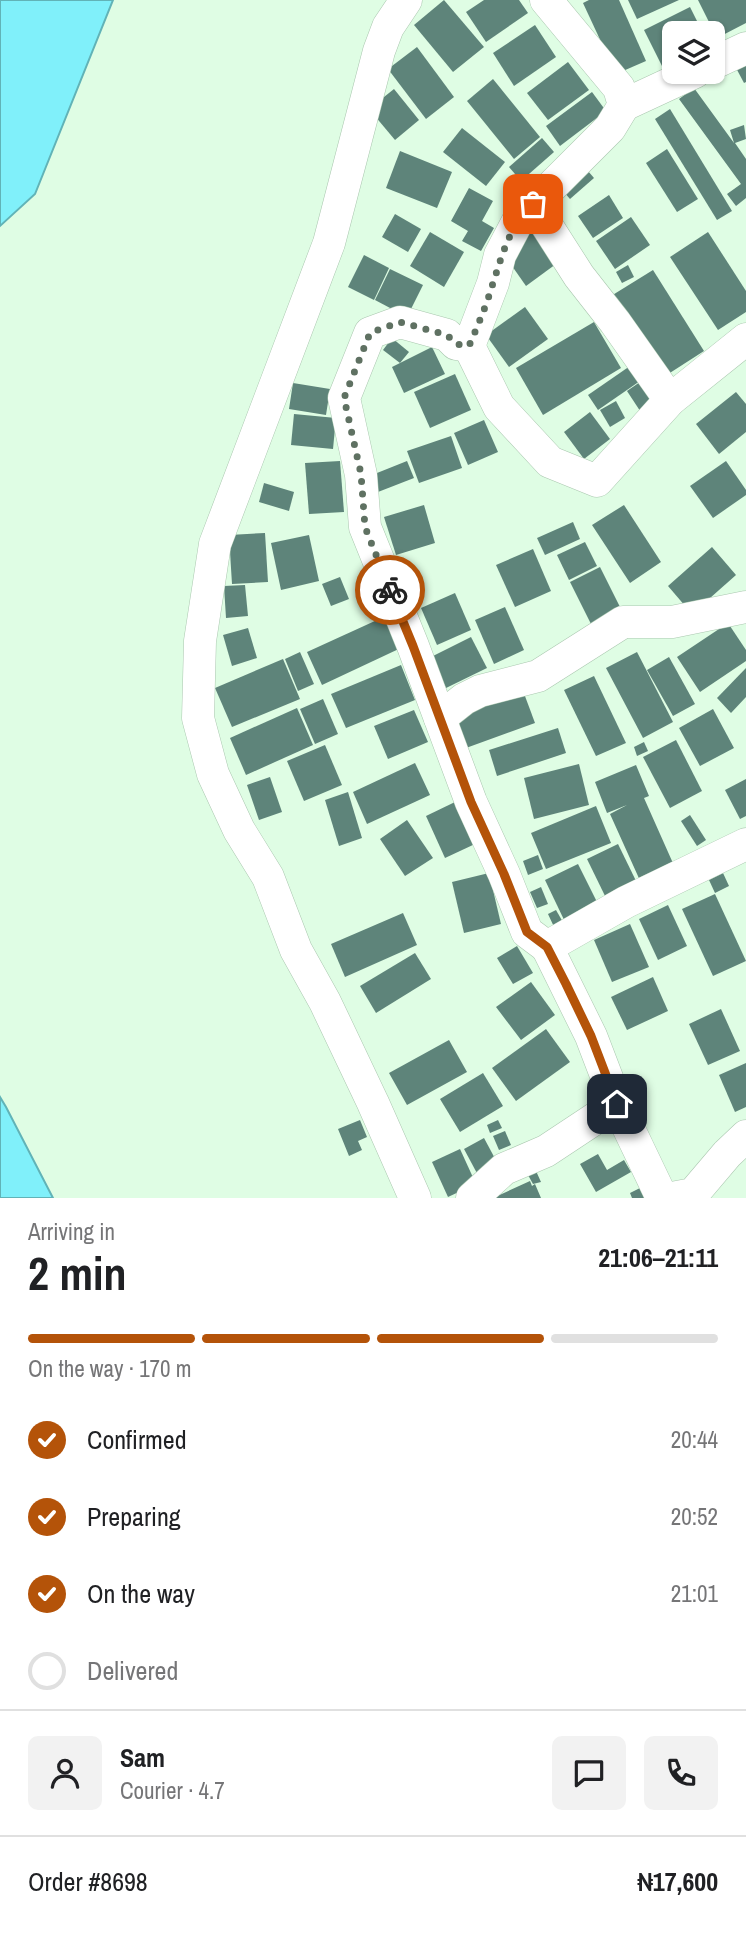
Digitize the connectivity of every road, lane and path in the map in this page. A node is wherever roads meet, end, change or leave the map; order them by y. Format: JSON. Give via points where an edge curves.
{"nodes":[{"id":1,"x":407,"y":0,"type":"edge"},
{"id":2,"x":546,"y":0,"type":"edge"},
{"id":3,"x":746,"y":48,"type":"edge"},
{"id":4,"x":725,"y":58,"type":"edge"},
{"id":5,"x":669,"y":84,"type":"edge"},
{"id":6,"x":624,"y":105,"type":"junction"},
{"id":7,"x":533,"y":204,"type":"junction"},
{"id":8,"x":746,"y":339,"type":"edge"},
{"id":9,"x":469,"y":346,"type":"junction"},
{"id":10,"x":670,"y":400,"type":"junction"},
{"id":11,"x":746,"y":607,"type":"edge"},
{"id":12,"x":440,"y":718,"type":"junction"},
{"id":13,"x":746,"y":844,"type":"edge"},
{"id":14,"x":547,"y":947,"type":"junction"},
{"id":15,"x":617,"y":1104,"type":"junction"},
{"id":16,"x":746,"y":1136,"type":"edge"},
{"id":17,"x":415,"y":1198,"type":"edge"},
{"id":18,"x":472,"y":1198,"type":"edge"},
{"id":19,"x":662,"y":1198,"type":"edge"},
{"id":20,"x":672,"y":1198,"type":"edge"}],
"edges":[{"from":1,"to":17,"type":"street","via":[[388,27],[379,51],[329,243],[215,544],[200,641],[198,718],[213,774],[268,877],[296,950],[325,1002]]},
{"from":2,"to":6,"type":"street","via":[[619,88]]},
{"from":3,"to":4,"type":"street"},
{"from":5,"to":6,"type":"street"},
{"from":6,"to":7,"type":"street","via":[[610,128]]},
{"from":7,"to":9,"type":"street","via":[[507,240]]},
{"from":7,"to":10,"type":"street","via":[[579,276]]},
{"from":8,"to":10,"type":"street"},
{"from":9,"to":10,"type":"street","via":[[499,407],[550,462],[597,481]]},
{"from":9,"to":12,"type":"street","via":[[400,322],[370,333],[344,398],[361,474],[365,527]]},
{"from":11,"to":12,"type":"street","via":[[672,622],[623,622],[538,676],[480,691]]},
{"from":12,"to":14,"type":"street","via":[[527,932]]},
{"from":13,"to":14,"type":"street","via":[[626,901]]},
{"from":14,"to":15,"type":"street","via":[[591,1036]]},
{"from":15,"to":18,"type":"street","via":[[547,1151],[504,1169]]},
{"from":15,"to":19,"type":"street"},
{"from":16,"to":20,"type":"street","via":[[693,1194]]}]}
